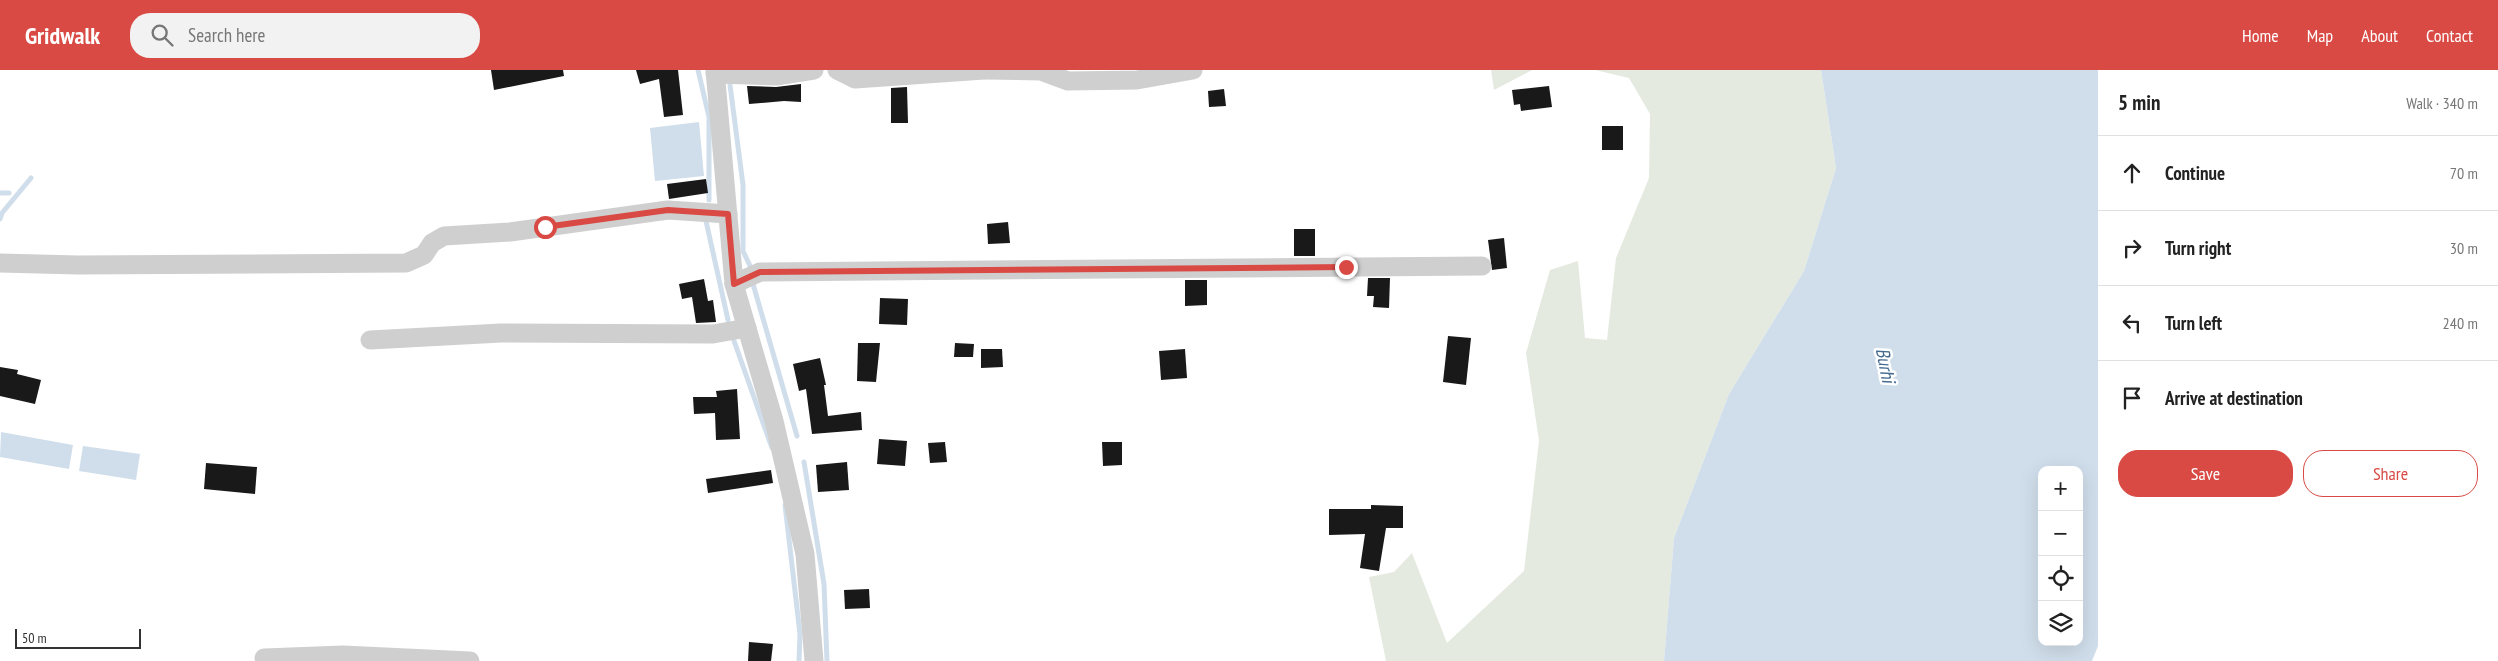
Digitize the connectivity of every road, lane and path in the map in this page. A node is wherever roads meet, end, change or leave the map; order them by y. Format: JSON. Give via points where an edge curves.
{"nodes":[{"id":1,"x":814,"y":70,"type":"edge"},
{"id":2,"x":837,"y":70,"type":"edge"},
{"id":3,"x":985,"y":70,"type":"edge"},
{"id":4,"x":1193,"y":70,"type":"edge"},
{"id":5,"x":715,"y":72,"type":"edge"},
{"id":6,"x":728,"y":214,"type":"junction"},
{"id":7,"x":0,"y":263,"type":"edge"},
{"id":8,"x":1482,"y":266,"type":"dead end"},
{"id":9,"x":734,"y":284,"type":"junction"},
{"id":10,"x":747,"y":328,"type":"junction"},
{"id":11,"x":370,"y":340,"type":"dead end"},
{"id":12,"x":264,"y":658,"type":"dead end"},
{"id":13,"x":470,"y":661,"type":"edge"},
{"id":14,"x":814,"y":661,"type":"edge"}],
"edges":[{"from":1,"to":5,"type":"street","via":[[776,76]]},
{"from":2,"to":3,"type":"street","via":[[855,79]]},
{"from":3,"to":4,"type":"street","via":[[1041,71],[1068,81],[1137,80]]},
{"from":5,"to":6,"type":"street"},
{"from":6,"to":7,"type":"street","via":[[668,210],[510,232],[444,236],[432,243],[424,255],[406,263]]},
{"from":6,"to":9,"type":"street"},
{"from":8,"to":9,"type":"street","via":[[760,272]]},
{"from":9,"to":10,"type":"street"},
{"from":10,"to":11,"type":"street","via":[[713,334],[501,333]]},
{"from":10,"to":14,"type":"street","via":[[774,420],[805,554]]},
{"from":12,"to":13,"type":"street","via":[[343,655]]}]}
